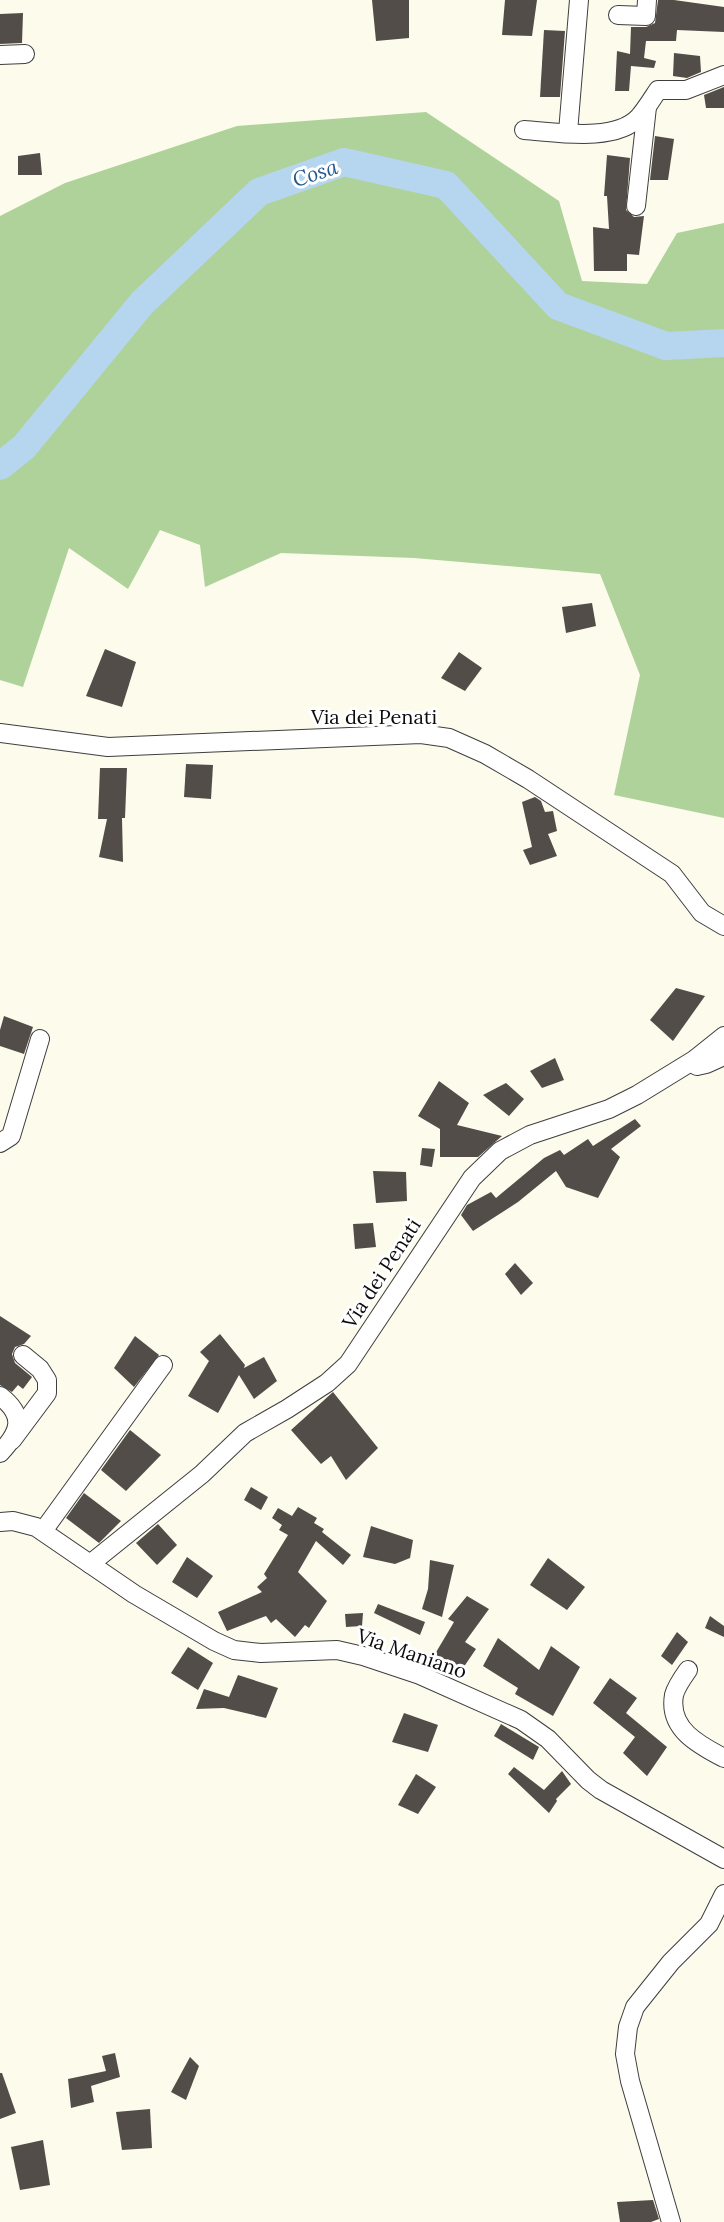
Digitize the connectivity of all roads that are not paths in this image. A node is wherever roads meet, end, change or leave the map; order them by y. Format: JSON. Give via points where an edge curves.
{"nodes":[{"id":1,"x":579,"y":0,"type":"edge"},
{"id":2,"x":647,"y":0,"type":"edge"},
{"id":3,"x":618,"y":15,"type":"dead end"},
{"id":4,"x":25,"y":54,"type":"dead end"},
{"id":5,"x":0,"y":55,"type":"edge"},
{"id":6,"x":724,"y":75,"type":"edge"},
{"id":7,"x":646,"y":106,"type":"junction"},
{"id":8,"x":524,"y":130,"type":"dead end"},
{"id":9,"x":568,"y":132,"type":"junction"},
{"id":10,"x":636,"y":206,"type":"dead end"},
{"id":11,"x":0,"y":733,"type":"edge"},
{"id":12,"x":724,"y":926,"type":"edge"},
{"id":13,"x":724,"y":1036,"type":"edge"},
{"id":14,"x":40,"y":1039,"type":"dead end"},
{"id":15,"x":724,"y":1056,"type":"edge"},
{"id":16,"x":690,"y":1062,"type":"junction"},
{"id":17,"x":0,"y":1143,"type":"edge"},
{"id":18,"x":23,"y":1355,"type":"dead end"},
{"id":19,"x":163,"y":1365,"type":"dead end"},
{"id":20,"x":0,"y":1396,"type":"edge"},
{"id":21,"x":6,"y":1446,"type":"edge"},
{"id":22,"x":0,"y":1522,"type":"edge"},
{"id":23,"x":43,"y":1531,"type":"junction"},
{"id":24,"x":90,"y":1564,"type":"junction"},
{"id":25,"x":688,"y":1670,"type":"dead end"},
{"id":26,"x":724,"y":1758,"type":"edge"},
{"id":27,"x":724,"y":1859,"type":"edge"},
{"id":28,"x":724,"y":1894,"type":"edge"},
{"id":29,"x":671,"y":2222,"type":"edge"}],
"edges":[{"from":1,"to":9,"type":"street"},
{"from":2,"to":3,"type":"street","via":[[646,16]]},
{"from":4,"to":5,"type":"street"},
{"from":6,"to":7,"type":"street","via":[[687,90],[658,90]]},
{"from":7,"to":9,"type":"street","via":[[638,119],[618,130]]},
{"from":7,"to":10,"type":"street"},
{"from":8,"to":9,"type":"street"},
{"from":11,"to":12,"type":"street","name":"Via dei Penati","via":[[108,747],[421,734],[449,738],[528,780],[672,874],[702,913]]},
{"from":13,"to":16,"type":"street","name":"Via dei Penati"},
{"from":14,"to":17,"type":"street","via":[[11,1136]]},
{"from":15,"to":16,"type":"street","via":[[697,1066]]},
{"from":16,"to":24,"type":"street","name":"Via dei Penati","via":[[609,1109],[530,1135],[500,1151],[472,1178],[348,1364],[327,1383],[245,1433],[202,1474]]},
{"from":18,"to":21,"type":"street","via":[[47,1380],[47,1393]]},
{"from":19,"to":23,"type":"street"},
{"from":20,"to":21,"type":"street","via":[[10,1404],[18,1426]]},
{"from":22,"to":23,"type":"street","name":"Via Maniano","via":[[13,1521]]},
{"from":23,"to":24,"type":"street","name":"Via Maniano"},
{"from":24,"to":27,"type":"street","name":"Via Maniano","via":[[134,1594],[234,1650],[337,1650],[363,1656],[420,1675],[521,1720],[548,1739],[602,1790]]},
{"from":25,"to":26,"type":"street","via":[[674,1693],[677,1724]]},
{"from":28,"to":29,"type":"street","via":[[709,1924],[671,1962],[635,2007],[628,2027],[628,2072]]}]}
